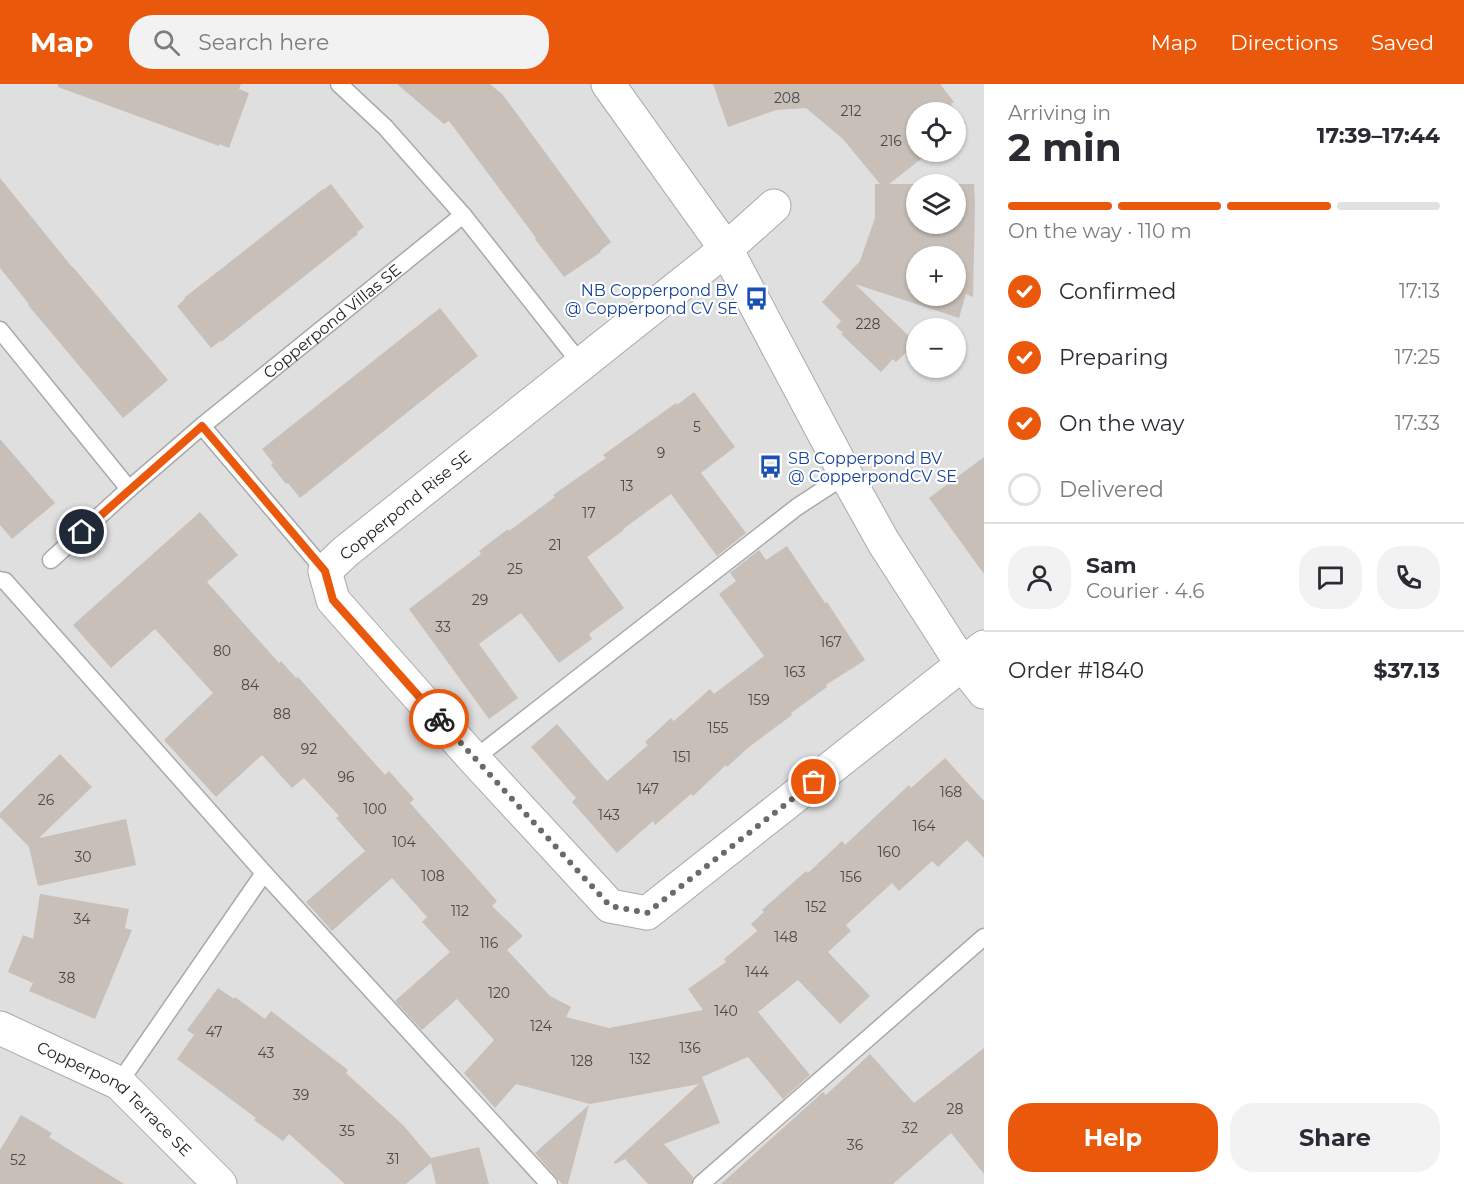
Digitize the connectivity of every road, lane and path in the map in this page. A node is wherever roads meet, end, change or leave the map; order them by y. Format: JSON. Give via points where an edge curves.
{"nodes":[{"id":1,"x":339,"y":84,"type":"edge"},
{"id":2,"x":608,"y":84,"type":"edge"},
{"id":3,"x":774,"y":206,"type":"dead end"},
{"id":4,"x":463,"y":215,"type":"junction"},
{"id":5,"x":726,"y":249,"type":"junction"},
{"id":6,"x":0,"y":330,"type":"edge"},
{"id":7,"x":581,"y":364,"type":"junction"},
{"id":8,"x":202,"y":426,"type":"junction"},
{"id":9,"x":846,"y":475,"type":"junction"},
{"id":10,"x":129,"y":489,"type":"junction"},
{"id":11,"x":51,"y":560,"type":"dead end"},
{"id":12,"x":325,"y":571,"type":"junction"},
{"id":13,"x":0,"y":580,"type":"edge"},
{"id":14,"x":973,"y":656,"type":"edge"},
{"id":15,"x":984,"y":692,"type":"edge"},
{"id":16,"x":474,"y":759,"type":"junction"},
{"id":17,"x":264,"y":873,"type":"junction"},
{"id":18,"x":984,"y":937,"type":"edge"},
{"id":19,"x":0,"y":1028,"type":"edge"},
{"id":20,"x":119,"y":1083,"type":"junction"},
{"id":21,"x":220,"y":1184,"type":"edge"},
{"id":22,"x":549,"y":1184,"type":"edge"},
{"id":23,"x":702,"y":1184,"type":"edge"}],
"edges":[{"from":1,"to":4,"type":"lane","via":[[385,127]]},
{"from":2,"to":5,"type":"street"},
{"from":3,"to":5,"type":"street","name":"Copperpond Rise SE"},
{"from":4,"to":7,"type":"lane"},
{"from":4,"to":8,"type":"lane","name":"Copperpond Villas SE"},
{"from":5,"to":7,"type":"street","name":"Copperpond Rise SE"},
{"from":5,"to":9,"type":"street"},
{"from":6,"to":10,"type":"lane"},
{"from":7,"to":12,"type":"street","name":"Copperpond Rise SE"},
{"from":8,"to":10,"type":"lane","name":"Copperpond Villas SE"},
{"from":8,"to":12,"type":"lane"},
{"from":9,"to":14,"type":"street","via":[[884,543]]},
{"from":9,"to":16,"type":"lane","via":[[797,507]]},
{"from":10,"to":11,"type":"lane","name":"Copperpond Villas SE"},
{"from":12,"to":16,"type":"street","name":"Copperpond Rise SE","via":[[333,600]]},
{"from":13,"to":17,"type":"lane","via":[[5,580]]},
{"from":14,"to":15,"type":"street"},
{"from":14,"to":16,"type":"street","name":"Copperpond Rise SE","via":[[647,913],[610,906]]},
{"from":17,"to":20,"type":"lane"},
{"from":17,"to":22,"type":"lane"},
{"from":18,"to":23,"type":"lane"},
{"from":19,"to":20,"type":"street","name":"Copperpond Terrace SE"},
{"from":20,"to":21,"type":"street","name":"Copperpond Terrace SE"}]}
